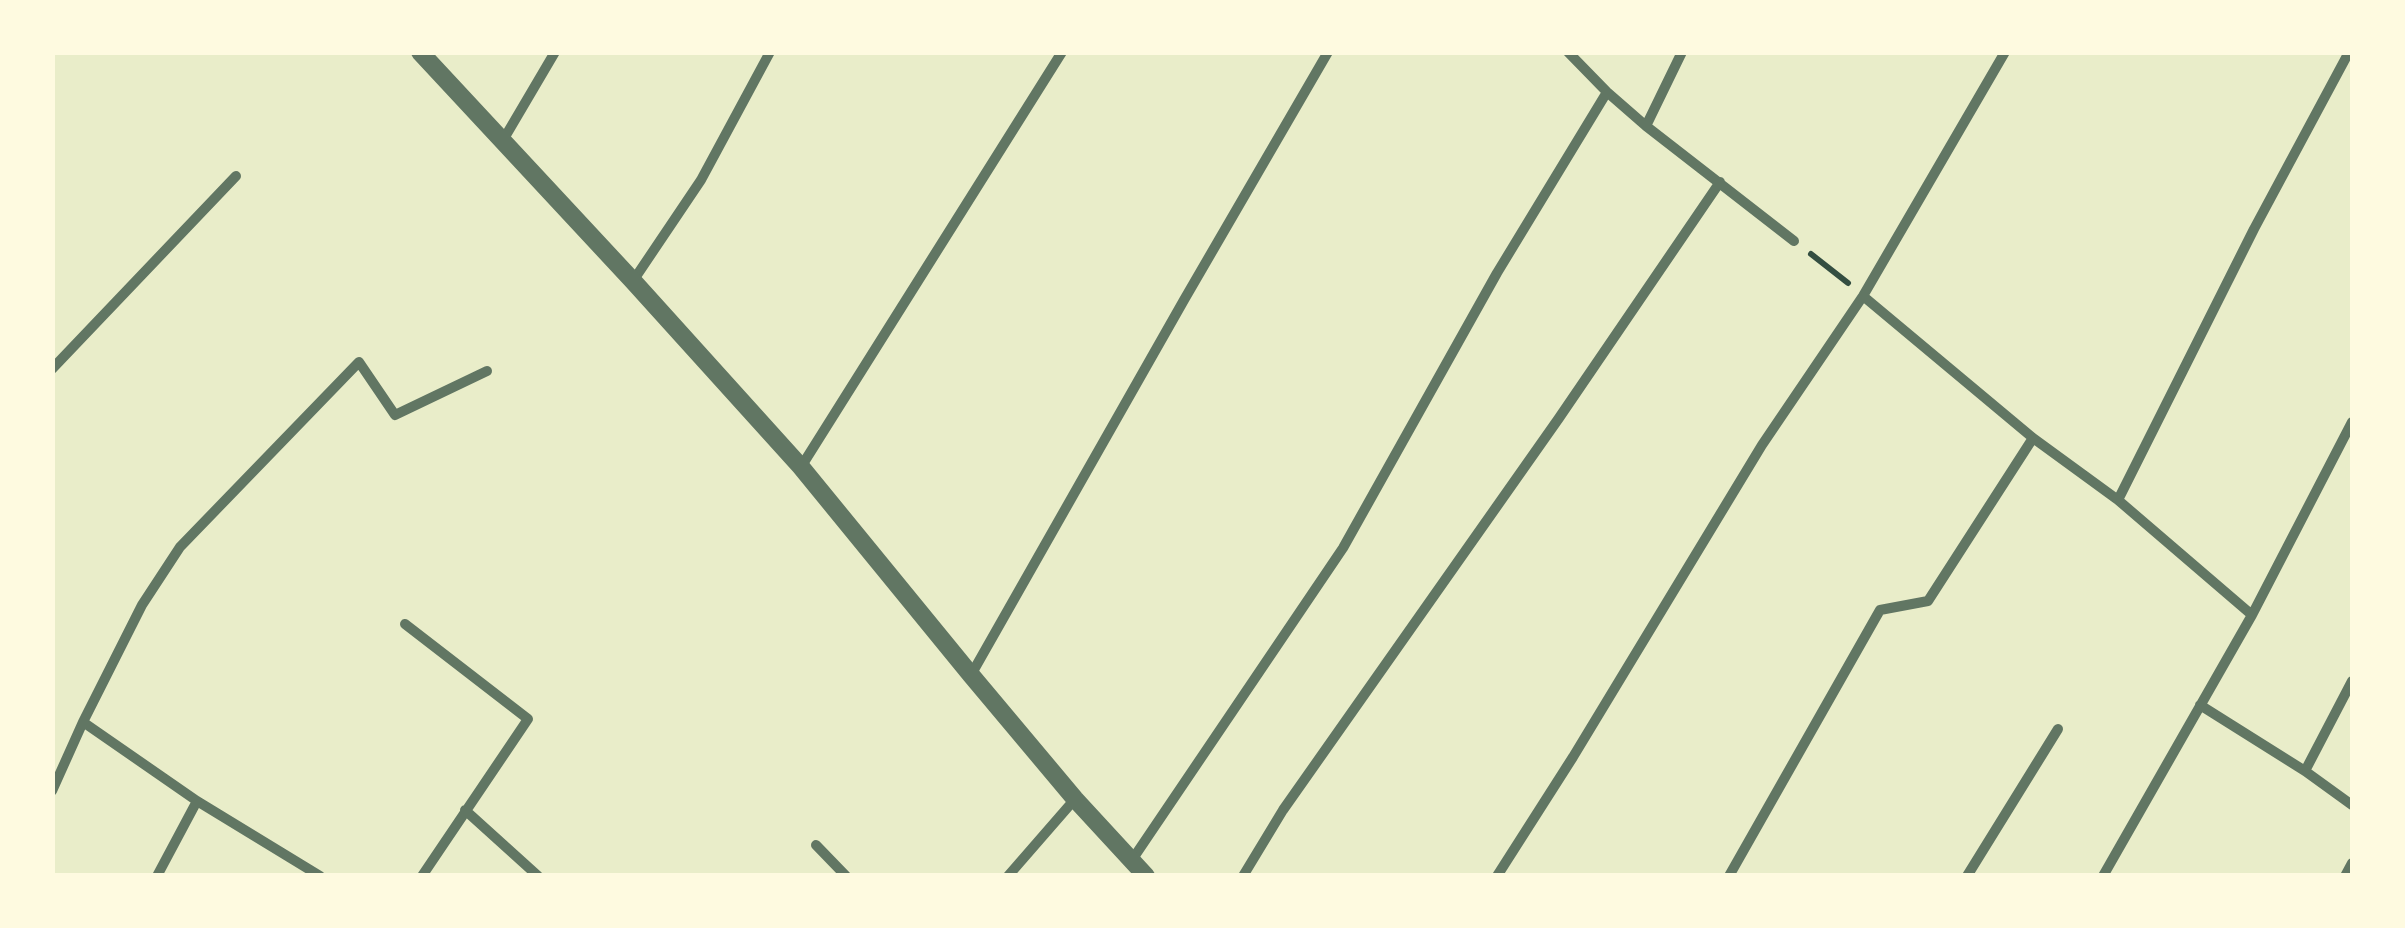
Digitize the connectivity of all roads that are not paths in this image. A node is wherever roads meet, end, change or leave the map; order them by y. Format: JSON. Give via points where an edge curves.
{"nodes":[{"id":1,"x":420,"y":52,"type":"edge"},
{"id":2,"x":555,"y":52,"type":"edge"},
{"id":3,"x":770,"y":52,"type":"edge"},
{"id":4,"x":1062,"y":52,"type":"edge"},
{"id":5,"x":1328,"y":52,"type":"edge"},
{"id":6,"x":1568,"y":52,"type":"edge"},
{"id":7,"x":1682,"y":52,"type":"edge"},
{"id":8,"x":2005,"y":52,"type":"edge"},
{"id":9,"x":2349,"y":52,"type":"edge"},
{"id":10,"x":1606,"y":92,"type":"junction"},
{"id":11,"x":1646,"y":126,"type":"junction"},
{"id":12,"x":502,"y":142,"type":"junction"},
{"id":13,"x":236,"y":176,"type":"dead end"},
{"id":14,"x":1720,"y":182,"type":"junction"},
{"id":15,"x":1794,"y":241,"type":"road end"},
{"id":16,"x":633,"y":281,"type":"junction"},
{"id":17,"x":1864,"y":296,"type":"junction"},
{"id":18,"x":52,"y":369,"type":"edge"},
{"id":19,"x":487,"y":371,"type":"dead end"},
{"id":20,"x":2352,"y":422,"type":"edge"},
{"id":21,"x":2033,"y":438,"type":"junction"},
{"id":22,"x":801,"y":466,"type":"junction"},
{"id":23,"x":2118,"y":500,"type":"junction"},
{"id":24,"x":2252,"y":615,"type":"junction"},
{"id":25,"x":405,"y":624,"type":"dead end"},
{"id":26,"x":971,"y":676,"type":"junction"},
{"id":27,"x":2352,"y":680,"type":"edge"},
{"id":28,"x":2200,"y":706,"type":"junction"},
{"id":29,"x":83,"y":722,"type":"junction"},
{"id":30,"x":2058,"y":729,"type":"dead end"},
{"id":31,"x":2305,"y":772,"type":"junction"},
{"id":32,"x":52,"y":791,"type":"edge"},
{"id":33,"x":1075,"y":799,"type":"junction"},
{"id":34,"x":197,"y":801,"type":"junction"},
{"id":35,"x":2352,"y":805,"type":"edge"},
{"id":36,"x":465,"y":810,"type":"junction"},
{"id":37,"x":816,"y":845,"type":"dead end"},
{"id":38,"x":1132,"y":860,"type":"junction"},
{"id":39,"x":2352,"y":863,"type":"edge"},
{"id":40,"x":157,"y":876,"type":"edge"},
{"id":41,"x":320,"y":876,"type":"edge"},
{"id":42,"x":422,"y":876,"type":"edge"},
{"id":43,"x":538,"y":876,"type":"edge"},
{"id":44,"x":846,"y":876,"type":"edge"},
{"id":45,"x":1008,"y":876,"type":"edge"},
{"id":46,"x":1146,"y":876,"type":"edge"},
{"id":47,"x":1243,"y":876,"type":"edge"},
{"id":48,"x":1497,"y":876,"type":"edge"},
{"id":49,"x":1729,"y":876,"type":"edge"},
{"id":50,"x":1967,"y":876,"type":"edge"},
{"id":51,"x":2103,"y":876,"type":"edge"},
{"id":52,"x":2345,"y":876,"type":"edge"}],
"edges":[{"from":1,"to":12,"type":"street"},
{"from":2,"to":12,"type":"street"},
{"from":3,"to":16,"type":"street","via":[[701,180]]},
{"from":4,"to":22,"type":"street"},
{"from":5,"to":26,"type":"street"},
{"from":6,"to":10,"type":"street"},
{"from":7,"to":11,"type":"street"},
{"from":8,"to":17,"type":"street"},
{"from":9,"to":23,"type":"street"},
{"from":10,"to":11,"type":"street"},
{"from":10,"to":38,"type":"street","via":[[1343,548]]},
{"from":11,"to":14,"type":"street"},
{"from":12,"to":16,"type":"street"},
{"from":13,"to":18,"type":"street"},
{"from":14,"to":15,"type":"street"},
{"from":14,"to":47,"type":"street"},
{"from":16,"to":22,"type":"street"},
{"from":17,"to":21,"type":"street"},
{"from":17,"to":48,"type":"street","via":[[1762,445]]},
{"from":19,"to":29,"type":"street","via":[[395,415],[359,362],[180,548],[142,605]]},
{"from":20,"to":24,"type":"street"},
{"from":21,"to":23,"type":"street"},
{"from":21,"to":49,"type":"street","via":[[1928,601],[1880,610]]},
{"from":22,"to":26,"type":"street"},
{"from":23,"to":24,"type":"street"},
{"from":24,"to":28,"type":"street"},
{"from":25,"to":36,"type":"street","via":[[528,719]]},
{"from":26,"to":33,"type":"street"},
{"from":27,"to":31,"type":"street"},
{"from":28,"to":31,"type":"street"},
{"from":28,"to":51,"type":"street"},
{"from":29,"to":32,"type":"street"},
{"from":29,"to":34,"type":"street"},
{"from":30,"to":50,"type":"street"},
{"from":31,"to":35,"type":"street"},
{"from":33,"to":38,"type":"street"},
{"from":33,"to":45,"type":"street"},
{"from":34,"to":40,"type":"street"},
{"from":34,"to":41,"type":"street"},
{"from":36,"to":42,"type":"street"},
{"from":36,"to":43,"type":"street"},
{"from":37,"to":44,"type":"street"},
{"from":38,"to":46,"type":"street"},
{"from":39,"to":52,"type":"street"}]}
